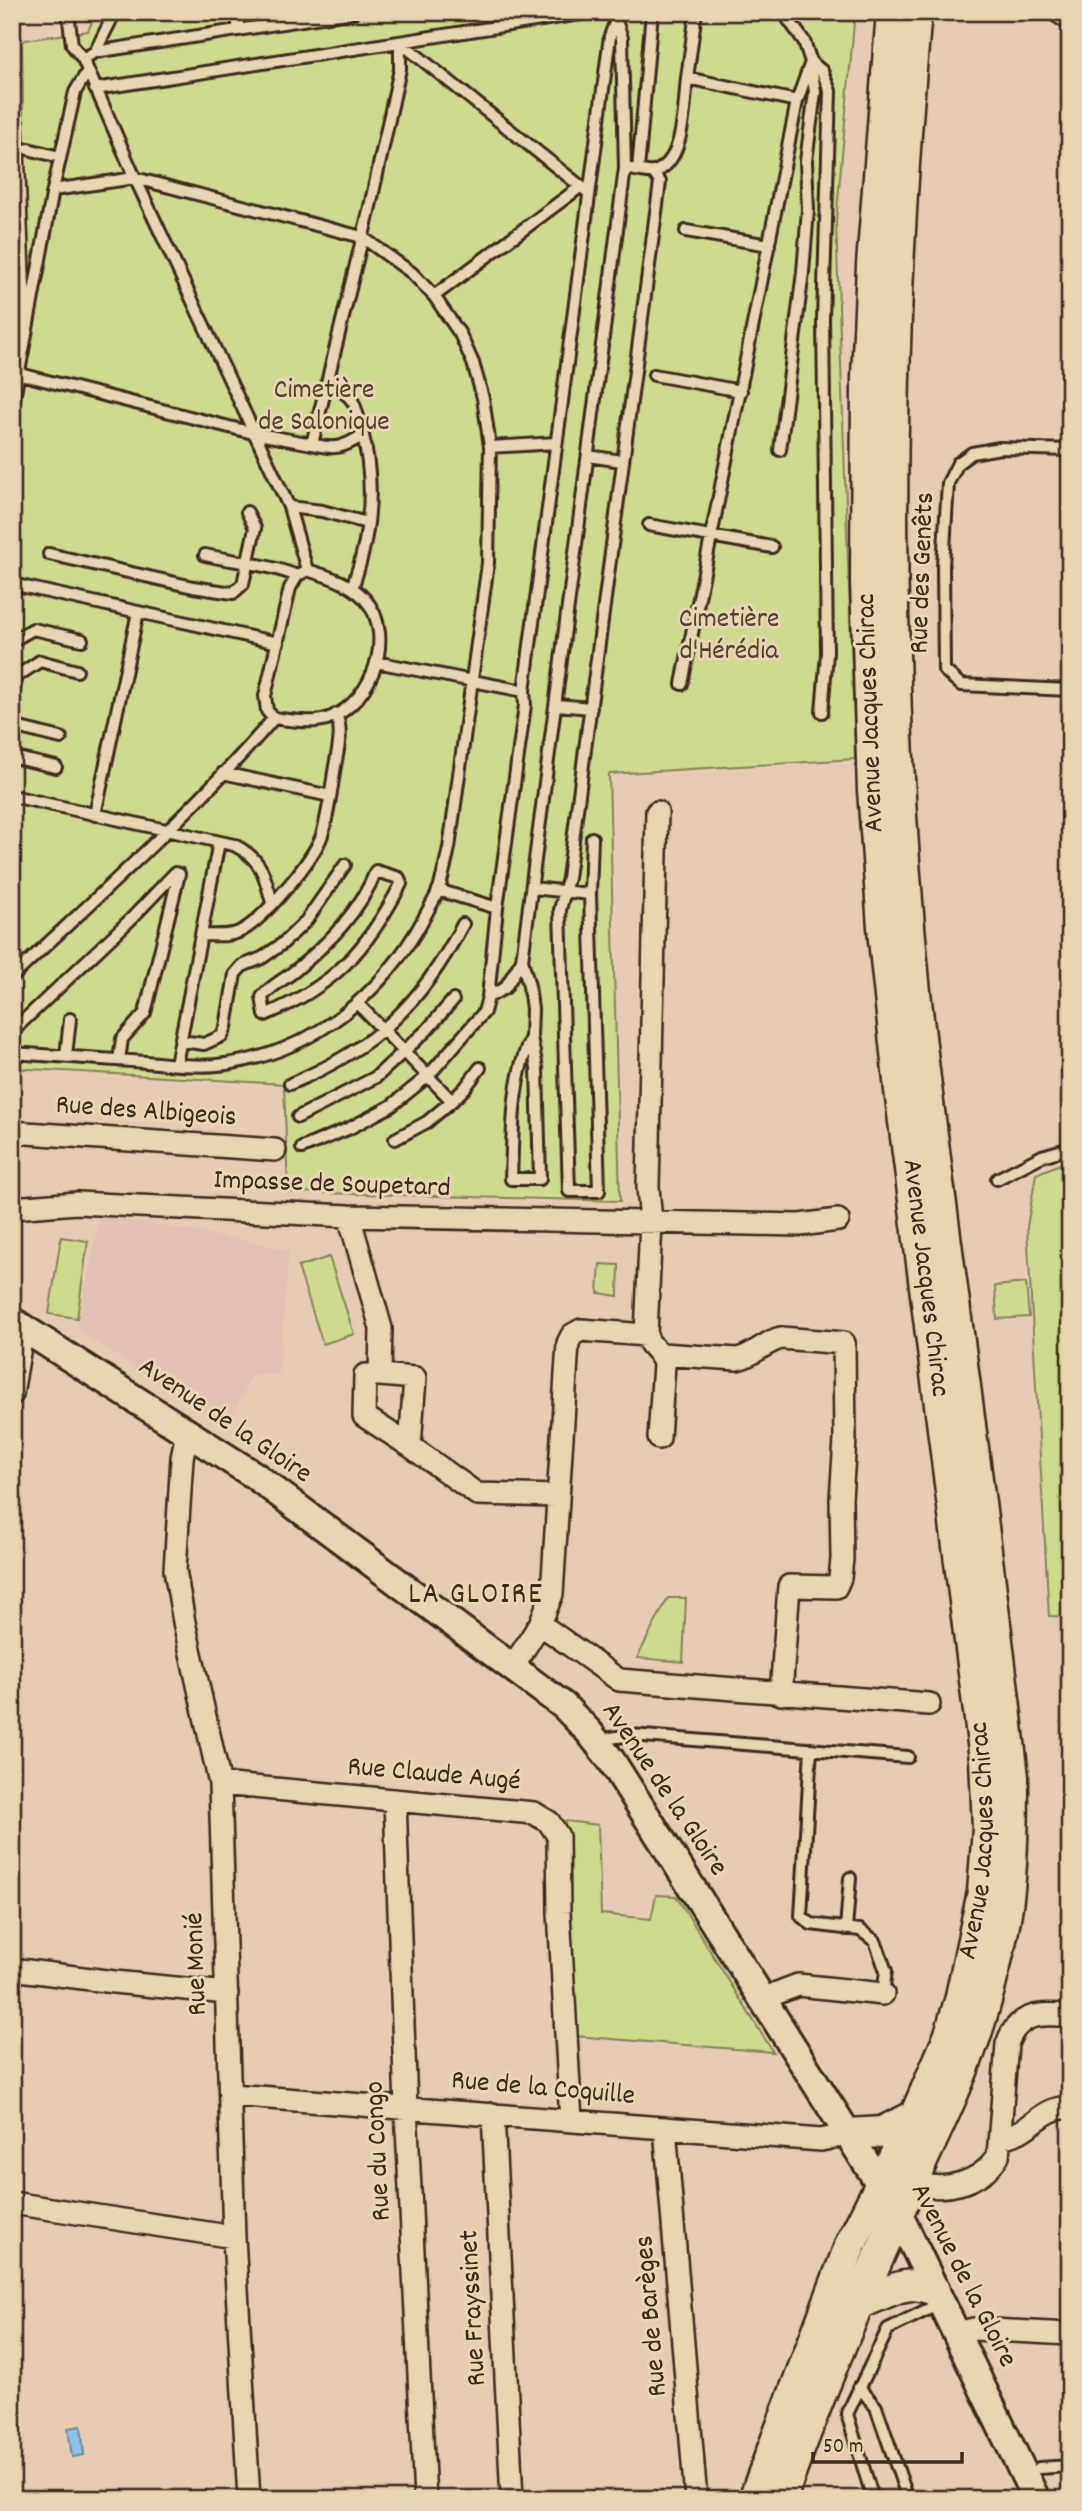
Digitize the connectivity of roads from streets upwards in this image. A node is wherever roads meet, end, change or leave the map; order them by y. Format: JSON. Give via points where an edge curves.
{"nodes":[{"id":1,"x":892,"y":12,"type":"edge"},
{"id":2,"x":916,"y":12,"type":"edge"},
{"id":3,"x":1059,"y":12,"type":"edge"},
{"id":4,"x":1070,"y":19,"type":"edge"},
{"id":5,"x":12,"y":124,"type":"edge"},
{"id":6,"x":12,"y":325,"type":"edge"},
{"id":7,"x":657,"y":812,"type":"dead end"},
{"id":8,"x":12,"y":1132,"type":"edge"},
{"id":9,"x":275,"y":1150,"type":"dead end"},
{"id":10,"x":12,"y":1208,"type":"edge"},
{"id":11,"x":349,"y":1216,"type":"junction"},
{"id":12,"x":838,"y":1220,"type":"dead end"},
{"id":13,"x":651,"y":1222,"type":"junction"},
{"id":14,"x":20,"y":1326,"type":"edge"},
{"id":15,"x":646,"y":1335,"type":"junction"},
{"id":16,"x":661,"y":1354,"type":"junction"},
{"id":17,"x":380,"y":1375,"type":"junction"},
{"id":18,"x":12,"y":1394,"type":"edge"},
{"id":19,"x":190,"y":1433,"type":"junction"},
{"id":20,"x":659,"y":1438,"type":"dead end"},
{"id":21,"x":410,"y":1446,"type":"junction"},
{"id":22,"x":557,"y":1496,"type":"junction"},
{"id":23,"x":540,"y":1624,"type":"junction"},
{"id":24,"x":512,"y":1668,"type":"junction"},
{"id":25,"x":781,"y":1694,"type":"junction"},
{"id":26,"x":929,"y":1704,"type":"dead end"},
{"id":27,"x":220,"y":1784,"type":"junction"},
{"id":28,"x":395,"y":1800,"type":"junction"},
{"id":29,"x":12,"y":1969,"type":"edge"},
{"id":30,"x":227,"y":1993,"type":"junction"},
{"id":31,"x":883,"y":1994,"type":"road end"},
{"id":32,"x":764,"y":2001,"type":"junction"},
{"id":33,"x":1070,"y":2016,"type":"edge"},
{"id":34,"x":230,"y":2095,"type":"junction"},
{"id":35,"x":405,"y":2107,"type":"junction"},
{"id":36,"x":1070,"y":2108,"type":"edge"},
{"id":37,"x":493,"y":2115,"type":"junction"},
{"id":38,"x":915,"y":2116,"type":"junction"},
{"id":39,"x":571,"y":2121,"type":"junction"},
{"id":40,"x":665,"y":2128,"type":"junction"},
{"id":41,"x":849,"y":2134,"type":"junction"},
{"id":42,"x":1000,"y":2137,"type":"junction"},
{"id":43,"x":912,"y":2182,"type":"junction"},
{"id":44,"x":881,"y":2185,"type":"junction"},
{"id":45,"x":12,"y":2203,"type":"edge"},
{"id":46,"x":898,"y":2213,"type":"junction"},
{"id":47,"x":234,"y":2237,"type":"junction"},
{"id":48,"x":938,"y":2296,"type":"junction"},
{"id":49,"x":860,"y":2302,"type":"junction"},
{"id":50,"x":956,"y":2333,"type":"junction"},
{"id":51,"x":1070,"y":2334,"type":"edge"},
{"id":52,"x":249,"y":2499,"type":"edge"},
{"id":53,"x":425,"y":2499,"type":"edge"},
{"id":54,"x":512,"y":2499,"type":"edge"},
{"id":55,"x":696,"y":2499,"type":"edge"},
{"id":56,"x":754,"y":2499,"type":"edge"},
{"id":57,"x":780,"y":2499,"type":"edge"},
{"id":58,"x":1036,"y":2499,"type":"edge"}],
"edges":[{"from":1,"to":38,"type":"main road","name":"Avenue Jacques Chirac","via":[[867,377],[866,582],[873,790],[899,1077],[984,1747],[988,1828],[983,1892],[961,2001]]},
{"from":2,"to":43,"type":"main road","name":"Avenue Jacques Chirac","via":[[904,147],[891,472],[897,736],[916,994],[1013,1777],[1009,1892],[981,2019]]},
{"from":3,"to":4,"type":"street"},
{"from":5,"to":6,"type":"street","via":[[19,298]]},
{"from":7,"to":13,"type":"street","via":[[648,1187]]},
{"from":8,"to":9,"type":"street","name":"Rue des Albigeois"},
{"from":10,"to":11,"type":"street","name":"Impasse de Soupetard","via":[[86,1203]]},
{"from":11,"to":13,"type":"street","name":"Impasse de Soupetard"},
{"from":11,"to":17,"type":"street","via":[[381,1328]]},
{"from":12,"to":13,"type":"street","name":"Impasse de Soupetard","via":[[800,1225]]},
{"from":13,"to":15,"type":"street"},
{"from":14,"to":18,"type":"street"},
{"from":14,"to":19,"type":"street","name":"Avenue de la Gloire"},
{"from":15,"to":16,"type":"street","via":[[651,1347]]},
{"from":15,"to":22,"type":"street","via":[[581,1330],[572,1335]]},
{"from":16,"to":20,"type":"street"},
{"from":16,"to":25,"type":"street","via":[[737,1359],[782,1338],[844,1343],[840,1578],[836,1587],[789,1586]]},
{"from":17,"to":21,"type":"street","via":[[415,1378]]},
{"from":17,"to":21,"type":"street","via":[[365,1375],[363,1416]]},
{"from":19,"to":24,"type":"street","name":"Avenue de la Gloire","via":[[254,1475]]},
{"from":19,"to":27,"type":"street","name":"Rue Monié","via":[[182,1458],[175,1570]]},
{"from":21,"to":22,"type":"street","via":[[477,1494]]},
{"from":22,"to":23,"type":"street","via":[[552,1594]]},
{"from":23,"to":24,"type":"street"},
{"from":23,"to":25,"type":"street","via":[[619,1680]]},
{"from":24,"to":32,"type":"street","name":"Avenue de la Gloire","via":[[564,1706],[599,1744]]},
{"from":25,"to":26,"type":"street"},
{"from":27,"to":28,"type":"street","name":"Rue Claude Augé"},
{"from":27,"to":30,"type":"street","name":"Rue Monié"},
{"from":28,"to":35,"type":"street","name":"Rue du Congo"},
{"from":28,"to":39,"type":"street","name":"Rue Claude Augé","via":[[534,1813],[549,1822],[558,1836]]},
{"from":29,"to":30,"type":"street"},
{"from":30,"to":34,"type":"street","name":"Rue Monié"},
{"from":31,"to":32,"type":"street","via":[[798,1985]]},
{"from":32,"to":41,"type":"street","name":"Avenue de la Gloire"},
{"from":33,"to":42,"type":"street","via":[[1041,2014],[1012,2029]]},
{"from":34,"to":35,"type":"street","name":"Rue de la Coquille"},
{"from":34,"to":47,"type":"street","name":"Rue Monié"},
{"from":35,"to":37,"type":"street","name":"Rue de la Coquille"},
{"from":35,"to":53,"type":"street","name":"Rue du Congo"},
{"from":36,"to":42,"type":"street","via":[[1046,2111],[1013,2137]]},
{"from":37,"to":39,"type":"street","name":"Rue de la Coquille"},
{"from":37,"to":54,"type":"street","name":"Rue Frayssinet"},
{"from":38,"to":41,"type":"main road","via":[[882,2132]]},
{"from":38,"to":44,"type":"main road","name":"Avenue Jacques Chirac"},
{"from":39,"to":40,"type":"street","name":"Rue de la Coquille"},
{"from":40,"to":41,"type":"street","name":"Rue de la Coquille","via":[[821,2140]]},
{"from":40,"to":55,"type":"street","name":"Rue de Barèges"},
{"from":41,"to":44,"type":"street","name":"Avenue de la Gloire"},
{"from":42,"to":43,"type":"street","via":[[998,2156],[978,2177],[935,2186]]},
{"from":43,"to":46,"type":"main road","name":"Avenue Jacques Chirac"},
{"from":44,"to":46,"type":"street","name":"Avenue de la Gloire"},
{"from":44,"to":56,"type":"main road","name":"Avenue Jacques Chirac","via":[[851,2243]]},
{"from":45,"to":47,"type":"street"},
{"from":46,"to":48,"type":"street","name":"Avenue de la Gloire"},
{"from":46,"to":49,"type":"main road","name":"Avenue Jacques Chirac"},
{"from":47,"to":52,"type":"street","name":"Rue Monié"},
{"from":48,"to":49,"type":"main road","via":[[916,2284],[906,2284]]},
{"from":48,"to":50,"type":"street","name":"Avenue de la Gloire"},
{"from":49,"to":57,"type":"main road","name":"Avenue Jacques Chirac"},
{"from":50,"to":51,"type":"street","via":[[974,2329]]},
{"from":50,"to":58,"type":"street","name":"Avenue de la Gloire"}]}
